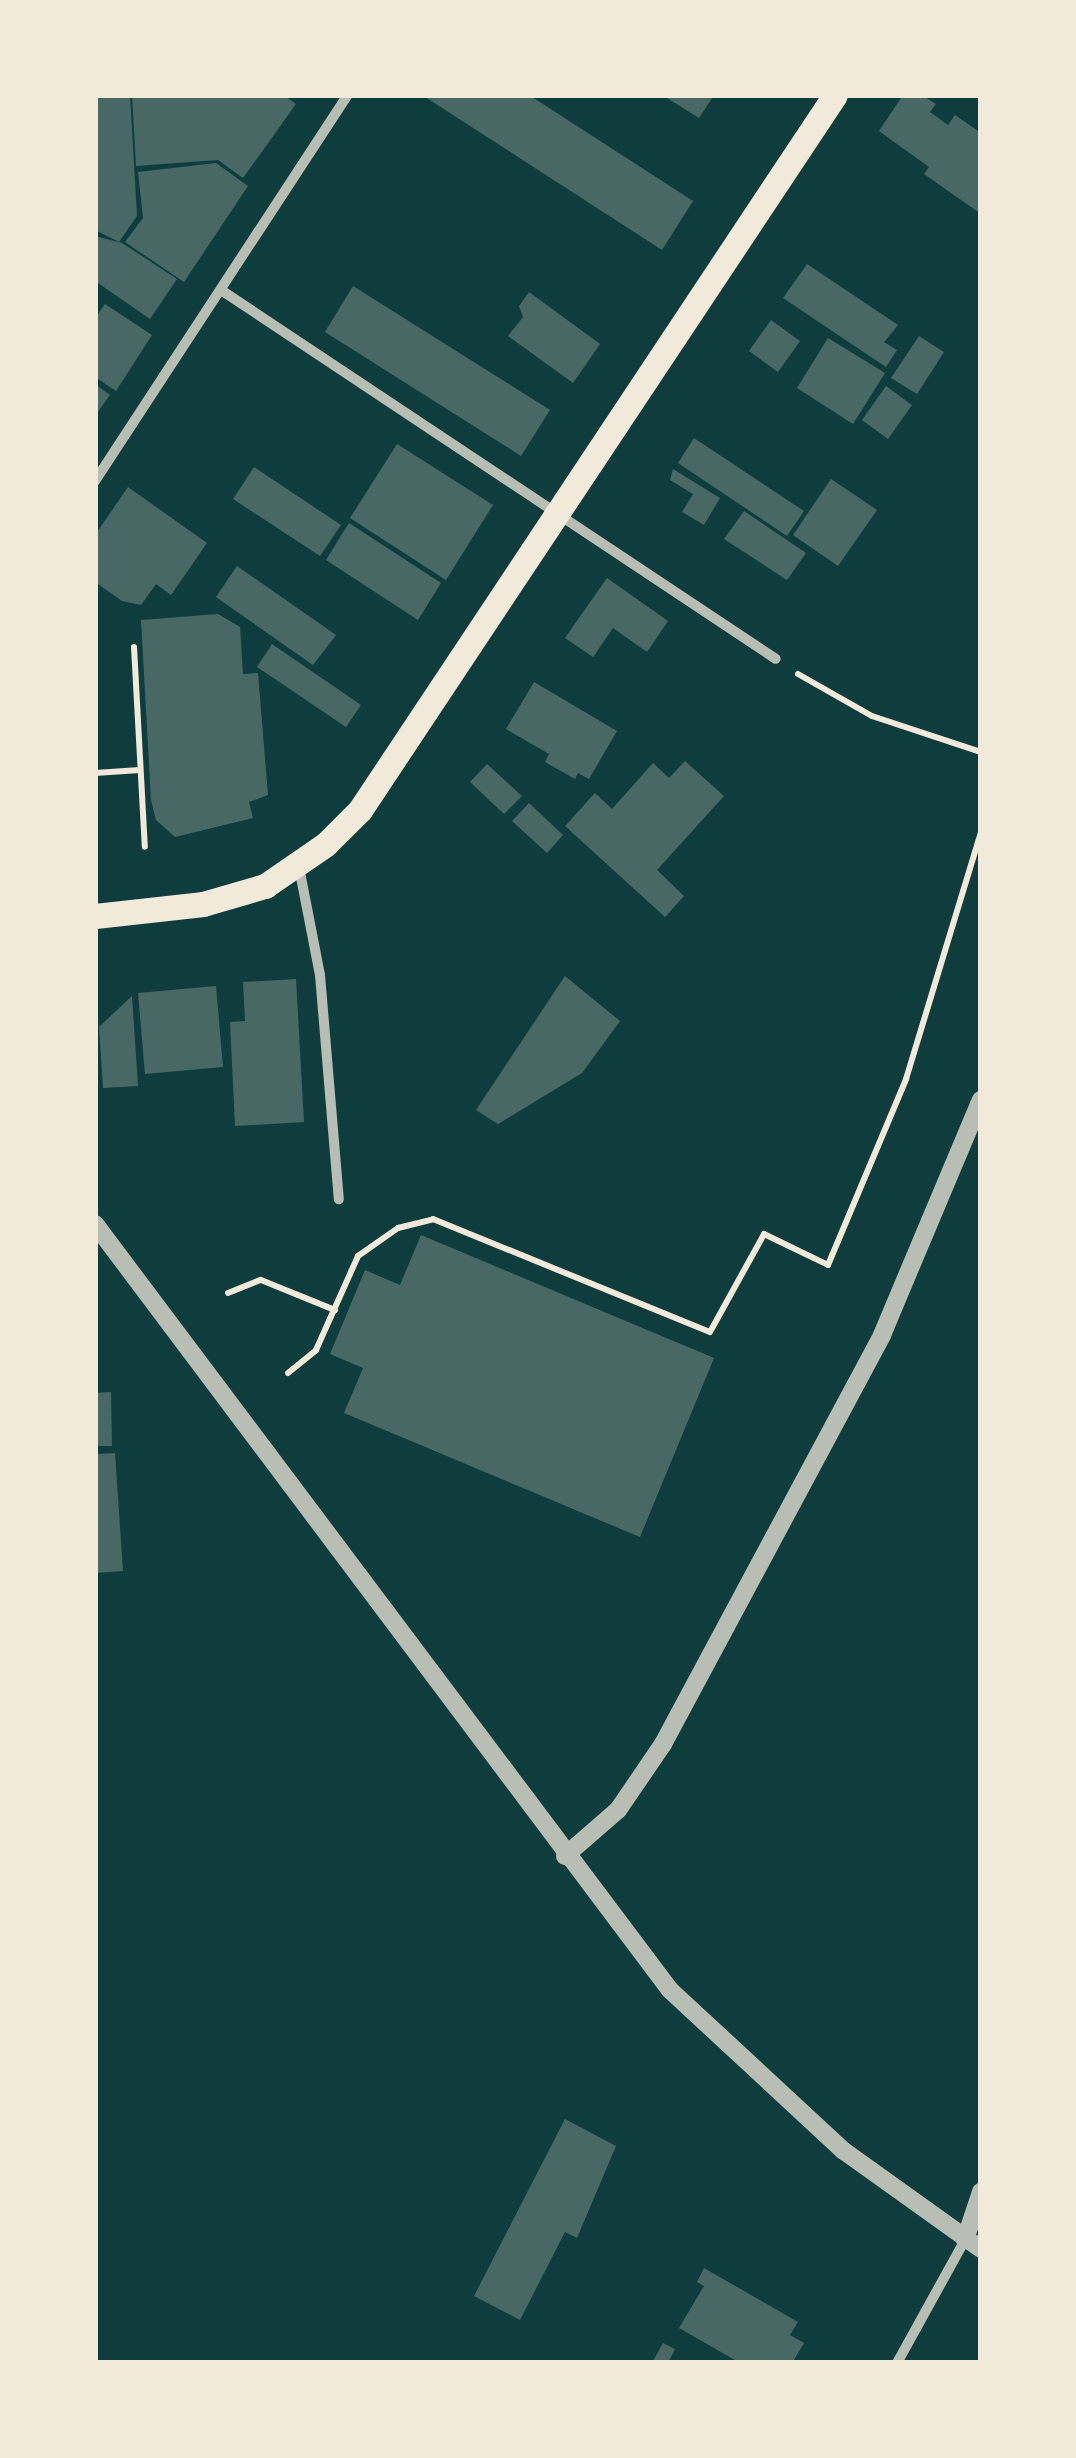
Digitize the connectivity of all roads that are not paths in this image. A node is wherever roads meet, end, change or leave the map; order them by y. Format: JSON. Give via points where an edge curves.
{"nodes":[{"id":1,"x":348,"y":95,"type":"edge"},
{"id":2,"x":835,"y":95,"type":"edge"},
{"id":3,"x":221,"y":290,"type":"junction"},
{"id":4,"x":95,"y":481,"type":"edge"},
{"id":5,"x":562,"y":514,"type":"junction"},
{"id":6,"x":776,"y":659,"type":"dead end"},
{"id":7,"x":298,"y":866,"type":"junction"},
{"id":8,"x":95,"y":916,"type":"edge"},
{"id":9,"x":981,"y":1100,"type":"edge"},
{"id":10,"x":338,"y":1198,"type":"dead end"},
{"id":11,"x":95,"y":1224,"type":"edge"},
{"id":12,"x":565,"y":1856,"type":"junction"},
{"id":13,"x":981,"y":2192,"type":"edge"},
{"id":14,"x":973,"y":2245,"type":"edge"},
{"id":15,"x":897,"y":2363,"type":"edge"}],
"edges":[{"from":1,"to":3,"type":"street"},
{"from":2,"to":5,"type":"main road"},
{"from":3,"to":4,"type":"street"},
{"from":3,"to":5,"type":"street"},
{"from":5,"to":6,"type":"street"},
{"from":5,"to":7,"type":"main road","via":[[389,773]]},
{"from":7,"to":8,"type":"main road","via":[[265,886],[203,904]]},
{"from":7,"to":10,"type":"street","via":[[320,975]]},
{"from":9,"to":12,"type":"street","via":[[882,1335],[663,1744],[618,1810]]},
{"from":11,"to":12,"type":"street"},
{"from":12,"to":14,"type":"street","via":[[670,1990],[751,2070],[844,2152]]},
{"from":13,"to":14,"type":"street"},
{"from":14,"to":15,"type":"street"}]}
